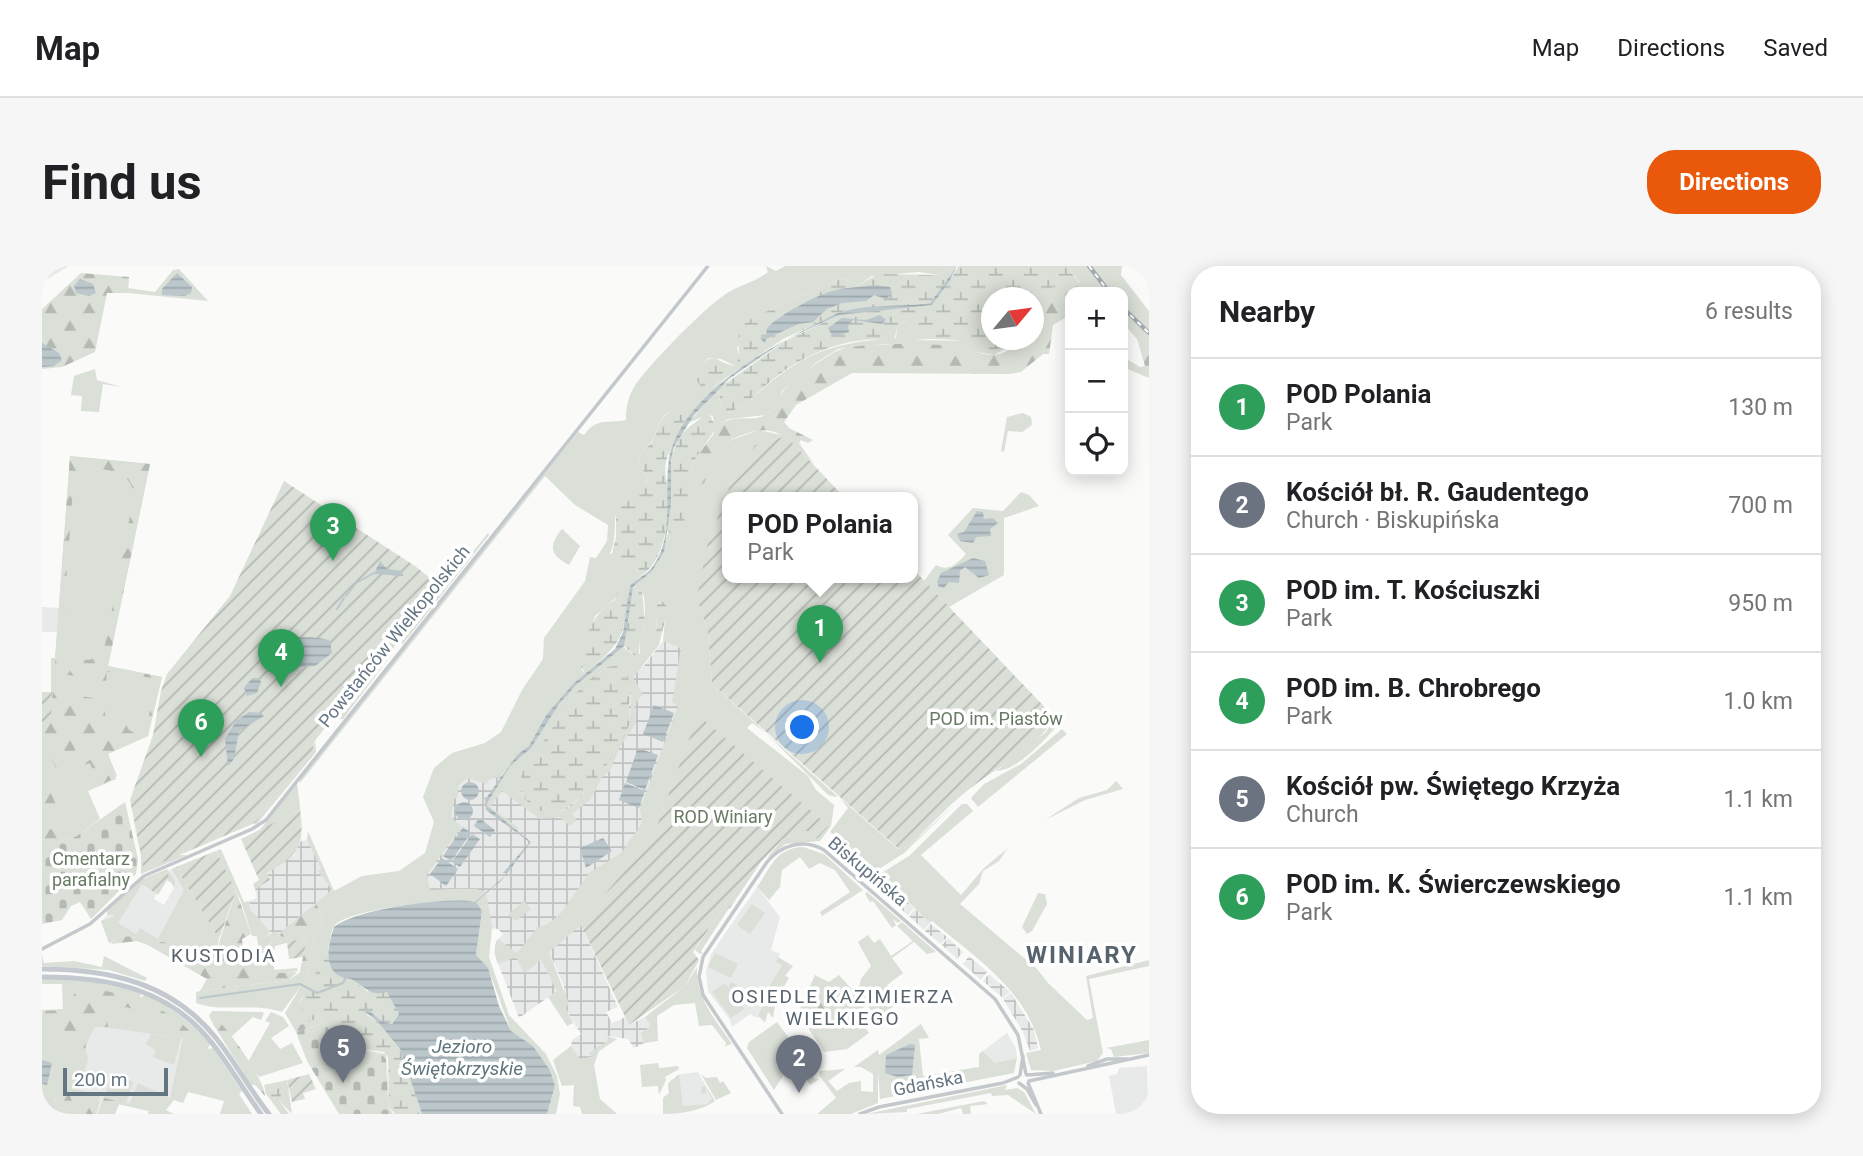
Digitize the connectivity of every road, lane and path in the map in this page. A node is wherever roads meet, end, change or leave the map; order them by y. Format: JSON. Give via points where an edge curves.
{"nodes":[{"id":1,"x":708,"y":266,"type":"edge"},
{"id":2,"x":42,"y":949,"type":"edge"},
{"id":3,"x":42,"y":969,"type":"edge"},
{"id":4,"x":42,"y":977,"type":"edge"},
{"id":5,"x":143,"y":987,"type":"junction"},
{"id":6,"x":1149,"y":1055,"type":"edge"},
{"id":7,"x":1055,"y":1073,"type":"junction"},
{"id":8,"x":1023,"y":1075,"type":"junction"},
{"id":9,"x":1029,"y":1082,"type":"junction"},
{"id":10,"x":1003,"y":1083,"type":"junction"},
{"id":11,"x":1021,"y":1084,"type":"junction"},
{"id":12,"x":246,"y":1088,"type":"junction"},
{"id":13,"x":1038,"y":1108,"type":"junction"},
{"id":14,"x":261,"y":1114,"type":"edge"},
{"id":15,"x":269,"y":1114,"type":"edge"},
{"id":16,"x":782,"y":1114,"type":"edge"},
{"id":17,"x":860,"y":1114,"type":"edge"},
{"id":18,"x":1041,"y":1114,"type":"edge"}],
"edges":[{"from":1,"to":2,"type":"street","name":"Powstańców Wielkopolskich","via":[[265,820],[253,830],[140,878],[90,924]]},
{"from":3,"to":5,"type":"main road","via":[[100,971]]},
{"from":4,"to":5,"type":"main road","via":[[98,978]]},
{"from":5,"to":12,"type":"main road","via":[[184,1014],[216,1043]]},
{"from":6,"to":7,"type":"street","name":"Gdańska"},
{"from":7,"to":8,"type":"street","name":"Gdańska"},
{"from":7,"to":9,"type":"street","name":"Gdańska"},
{"from":8,"to":9,"type":"street"},
{"from":8,"to":10,"type":"street","name":"Gdańska"},
{"from":8,"to":11,"type":"street"},
{"from":8,"to":16,"type":"street","name":"Biskupińska","via":[[1023,1052],[1010,1021],[985,989],[824,850],[806,844],[789,846],[772,857],[749,887],[706,952],[699,977],[704,995]]},
{"from":9,"to":11,"type":"street","name":"Gdańska"},
{"from":9,"to":13,"type":"street"},
{"from":10,"to":11,"type":"street","name":"Gdańska"},
{"from":10,"to":17,"type":"street","name":"Gdańska"},
{"from":11,"to":13,"type":"street"},
{"from":12,"to":14,"type":"main road"},
{"from":12,"to":15,"type":"main road"},
{"from":13,"to":18,"type":"street"}]}
